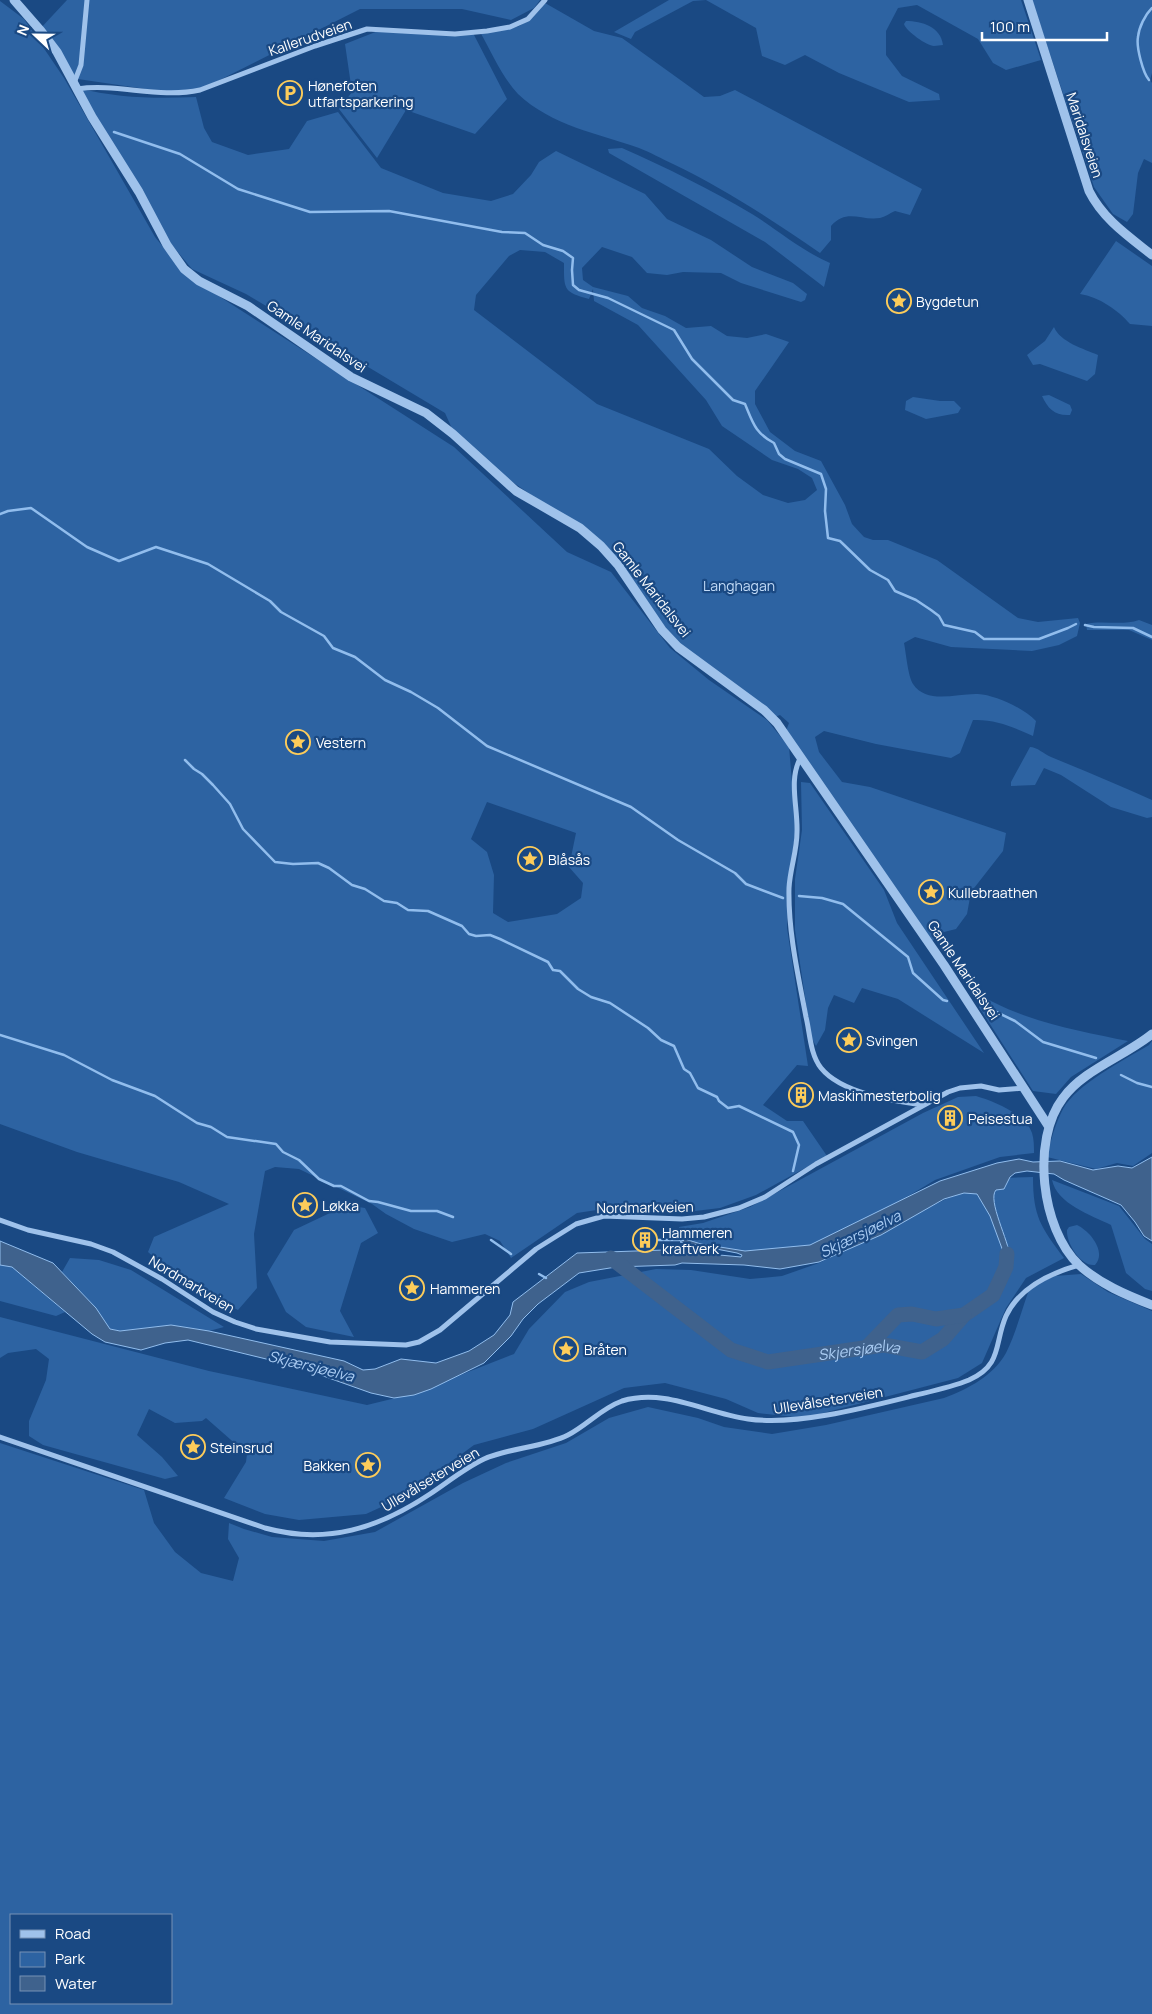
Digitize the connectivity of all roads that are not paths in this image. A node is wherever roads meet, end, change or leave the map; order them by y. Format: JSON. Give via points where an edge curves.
{"nodes":[{"id":1,"x":14,"y":0,"type":"edge"},
{"id":2,"x":87,"y":0,"type":"edge"},
{"id":3,"x":545,"y":0,"type":"edge"},
{"id":4,"x":1028,"y":0,"type":"edge"},
{"id":5,"x":75,"y":86,"type":"junction"},
{"id":6,"x":1152,"y":255,"type":"edge"},
{"id":7,"x":801,"y":757,"type":"junction"},
{"id":8,"x":1152,"y":1034,"type":"edge"},
{"id":9,"x":1024,"y":1088,"type":"junction"},
{"id":10,"x":924,"y":1105,"type":"junction"},
{"id":11,"x":1049,"y":1127,"type":"junction"},
{"id":12,"x":0,"y":1220,"type":"edge"},
{"id":13,"x":1080,"y":1265,"type":"junction"},
{"id":14,"x":1152,"y":1305,"type":"edge"},
{"id":15,"x":0,"y":1437,"type":"edge"}],
"edges":[{"from":1,"to":5,"type":"street","name":"Gamle Maridalsvei","via":[[50,42]]},
{"from":2,"to":5,"type":"street","via":[[81,65]]},
{"from":3,"to":5,"type":"street","name":"Kallerudveien","via":[[528,19],[510,27],[455,34],[367,30],[185,93]]},
{"from":4,"to":6,"type":"street","name":"Maridalsveien","via":[[1089,190],[1106,216]]},
{"from":5,"to":7,"type":"street","name":"Gamle Maridalsvei","via":[[139,192],[161,236],[184,269],[199,281],[248,306],[351,378],[426,413],[516,491],[580,528],[618,565],[670,639],[770,716]]},
{"from":7,"to":9,"type":"street","name":"Gamle Maridalsvei"},
{"from":7,"to":10,"type":"street","via":[[794,773],[797,832],[789,899],[798,974],[815,1056],[827,1073],[846,1086]]},
{"from":8,"to":11,"type":"street","via":[[1071,1089],[1059,1103]]},
{"from":9,"to":10,"type":"street","name":"Nordmarkveien","via":[[960,1088]]},
{"from":9,"to":11,"type":"street","name":"Gamle Maridalsvei"},
{"from":10,"to":12,"type":"street","name":"Nordmarkveien","via":[[816,1164],[765,1197],[739,1208],[704,1217],[604,1216],[576,1224],[536,1249],[440,1330],[419,1342],[406,1345],[330,1342],[256,1329],[213,1312],[162,1278],[113,1252]]},
{"from":11,"to":13,"type":"street","via":[[1045,1178],[1050,1209],[1067,1249]]},
{"from":13,"to":14,"type":"street","via":[[1114,1288]]},
{"from":13,"to":15,"type":"street","name":"Ullevålseterveien","via":[[1048,1276],[1018,1300],[1007,1314],[995,1358],[968,1380],[864,1408],[769,1420],[737,1417],[666,1398],[634,1398],[613,1405],[558,1440],[512,1449],[482,1460],[402,1512],[367,1526],[332,1534],[300,1536],[265,1528]]}]}
